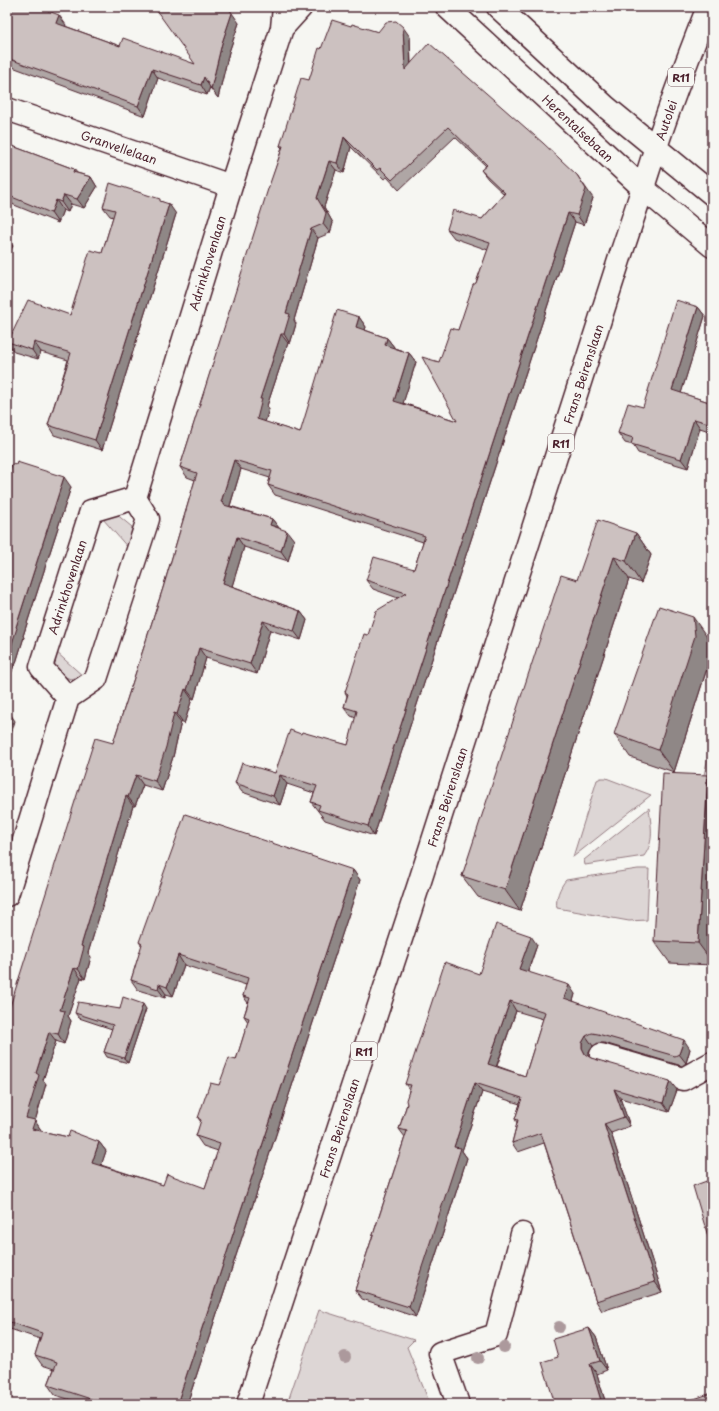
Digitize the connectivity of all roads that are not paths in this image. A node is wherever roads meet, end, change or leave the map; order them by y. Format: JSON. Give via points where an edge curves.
{"nodes":[{"id":1,"x":284,"y":7,"type":"edge"},
{"id":2,"x":301,"y":7,"type":"edge"},
{"id":3,"x":447,"y":7,"type":"edge"},
{"id":4,"x":498,"y":7,"type":"edge"},
{"id":5,"x":708,"y":7,"type":"edge"},
{"id":6,"x":282,"y":28,"type":"junction"},
{"id":7,"x":7,"y":109,"type":"edge"},
{"id":8,"x":656,"y":147,"type":"junction"},
{"id":9,"x":231,"y":186,"type":"junction"},
{"id":10,"x":644,"y":189,"type":"junction"},
{"id":11,"x":712,"y":194,"type":"edge"},
{"id":12,"x":712,"y":246,"type":"edge"},
{"id":13,"x":135,"y":498,"type":"junction"},
{"id":14,"x":68,"y":698,"type":"junction"},
{"id":15,"x":7,"y":895,"type":"edge"},
{"id":16,"x":602,"y":1056,"type":"dead end"},
{"id":17,"x":712,"y":1063,"type":"edge"},
{"id":18,"x":522,"y":1234,"type":"dead end"},
{"id":19,"x":248,"y":1404,"type":"edge"},
{"id":20,"x":458,"y":1404,"type":"edge"}],
"edges":[{"from":1,"to":6,"type":"main road","name":"Adrinkhovenlaan"},
{"from":2,"to":6,"type":"main road","name":"Adrinkhovenlaan"},
{"from":3,"to":10,"type":"main road","name":"Herentalsebaan"},
{"from":4,"to":8,"type":"main road","via":[[606,107]]},
{"from":5,"to":8,"type":"main road","name":"Autolei","number":"R11"},
{"from":6,"to":9,"type":"main road","name":"Adrinkhovenlaan"},
{"from":7,"to":9,"type":"main road","name":"Granvellelaan"},
{"from":8,"to":10,"type":"main road","name":"Autolei","number":"R11"},
{"from":8,"to":11,"type":"main road"},
{"from":9,"to":13,"type":"main road","name":"Adrinkhovenlaan"},
{"from":10,"to":12,"type":"main road","name":"Herentalsebaan"},
{"from":10,"to":19,"type":"main road","name":"Frans Beirenslaan","number":"R11","via":[[622,250],[419,884]]},
{"from":13,"to":14,"type":"main road","via":[[148,519],[96,679]]},
{"from":13,"to":14,"type":"main road","name":"Adrinkhovenlaan","via":[[91,511],[41,667]]},
{"from":14,"to":15,"type":"main road"},
{"from":16,"to":17,"type":"main road","via":[[683,1079]]},
{"from":18,"to":20,"type":"main road","via":[[496,1335],[440,1353]]}]}
